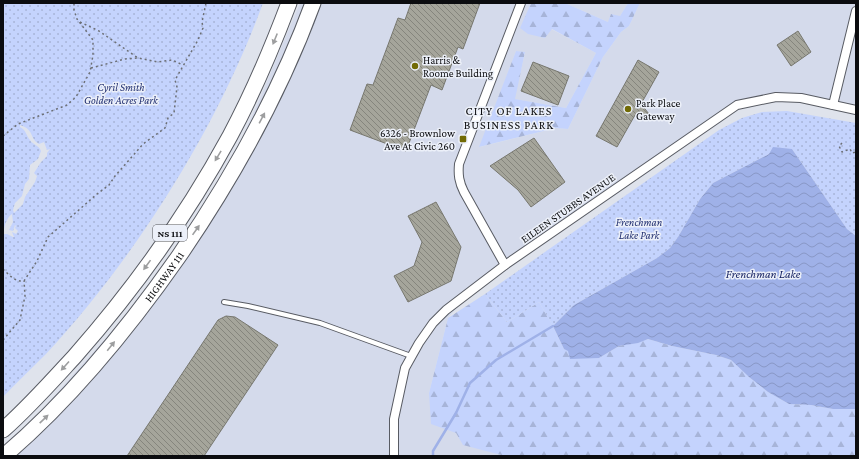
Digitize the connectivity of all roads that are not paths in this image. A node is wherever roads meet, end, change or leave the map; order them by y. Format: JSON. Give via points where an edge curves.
{"nodes":[{"id":1,"x":289,"y":3,"type":"edge"},
{"id":2,"x":313,"y":3,"type":"edge"},
{"id":3,"x":521,"y":3,"type":"edge"},
{"id":4,"x":856,"y":10,"type":"edge"},
{"id":5,"x":833,"y":105,"type":"junction"},
{"id":6,"x":856,"y":110,"type":"edge"},
{"id":7,"x":506,"y":265,"type":"junction"},
{"id":8,"x":224,"y":302,"type":"dead end"},
{"id":9,"x":412,"y":356,"type":"junction"},
{"id":10,"x":3,"y":430,"type":"edge"},
{"id":11,"x":21,"y":442,"type":"junction"},
{"id":12,"x":4,"y":456,"type":"edge"},
{"id":13,"x":9,"y":456,"type":"edge"},
{"id":14,"x":394,"y":456,"type":"edge"}],
"edges":[{"from":1,"to":10,"type":"highway","name":"HIGHWAY 111","number":"NS 111","one_way":true,"via":[[258,79],[230,136],[164,243],[96,332]]},
{"from":11,"to":2,"type":"highway","name":"HIGHWAY 111","number":"NS 111","one_way":true,"via":[[67,397],[108,350],[148,301],[200,225],[272,99]]},
{"from":3,"to":7,"type":"street","via":[[459,164],[458,173],[464,192]]},
{"from":4,"to":5,"type":"street"},
{"from":5,"to":6,"type":"street","name":"EILEEN STUBBS AVENUE"},
{"from":5,"to":7,"type":"street","name":"EILEEN STUBBS AVENUE","via":[[801,98],[776,97],[737,105]]},
{"from":7,"to":9,"type":"street","name":"EILEEN STUBBS AVENUE","via":[[446,310],[433,323]]},
{"from":8,"to":9,"type":"lane","via":[[320,323]]},
{"from":9,"to":14,"type":"street","name":"EILEEN STUBBS AVENUE","via":[[405,368],[394,419]]},
{"from":11,"to":12,"type":"highway","name":"HIGHWAY 111","number":"NS 111"},
{"from":11,"to":13,"type":"highway"}]}
